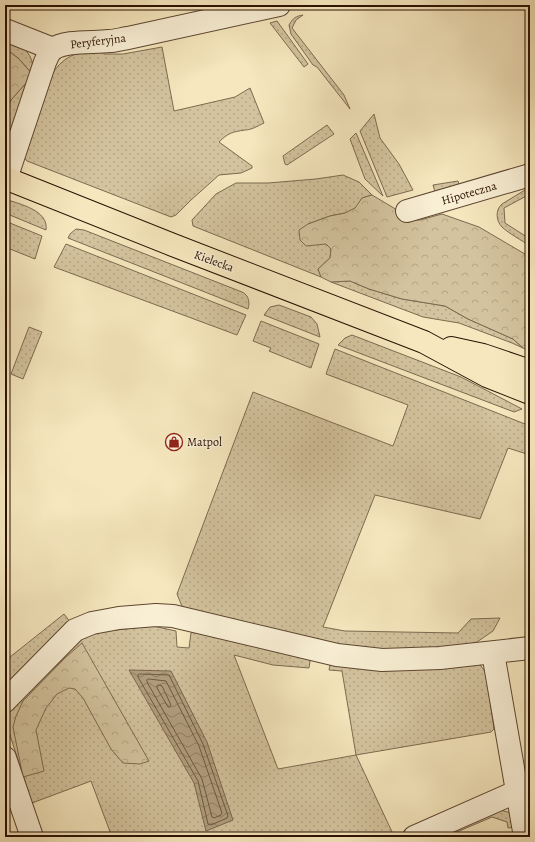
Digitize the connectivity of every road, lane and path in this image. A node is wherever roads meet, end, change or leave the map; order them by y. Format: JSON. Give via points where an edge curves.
{"nodes":[{"id":1,"x":279,"y":5,"type":"edge"},
{"id":2,"x":229,"y":10,"type":"edge"},
{"id":3,"x":5,"y":30,"type":"edge"},
{"id":4,"x":53,"y":49,"type":"junction"},
{"id":5,"x":530,"y":175,"type":"edge"},
{"id":6,"x":5,"y":178,"type":"edge"},
{"id":7,"x":407,"y":211,"type":"dead end"},
{"id":8,"x":424,"y":342,"type":"junction"},
{"id":9,"x":530,"y":371,"type":"edge"},
{"id":10,"x":530,"y":393,"type":"edge"},
{"id":11,"x":530,"y":648,"type":"edge"},
{"id":12,"x":493,"y":653,"type":"junction"},
{"id":13,"x":5,"y":701,"type":"edge"},
{"id":14,"x":5,"y":758,"type":"edge"},
{"id":15,"x":516,"y":792,"type":"junction"},
{"id":16,"x":32,"y":837,"type":"edge"},
{"id":17,"x":414,"y":837,"type":"edge"},
{"id":18,"x":525,"y":837,"type":"edge"}],
"edges":[{"from":1,"to":2,"type":"street","name":"Peryferyjna"},
{"from":2,"to":4,"type":"street","name":"Peryferyjna","via":[[128,38],[66,44]]},
{"from":3,"to":4,"type":"street"},
{"from":4,"to":6,"type":"street","name":"Peryferyjna","via":[[44,62]]},
{"from":5,"to":7,"type":"street","name":"Hipoteczna"},
{"from":6,"to":8,"type":"main road","name":"Kielecka"},
{"from":8,"to":9,"type":"main road","name":"Kielecka","via":[[483,355]]},
{"from":8,"to":10,"type":"main road","name":"Kielecka","via":[[487,376]]},
{"from":11,"to":12,"type":"street"},
{"from":12,"to":13,"type":"street","via":[[382,660],[337,655],[173,616],[119,618],[75,630]]},
{"from":12,"to":15,"type":"street"},
{"from":14,"to":16,"type":"street"},
{"from":15,"to":17,"type":"street"},
{"from":15,"to":18,"type":"street"}]}
